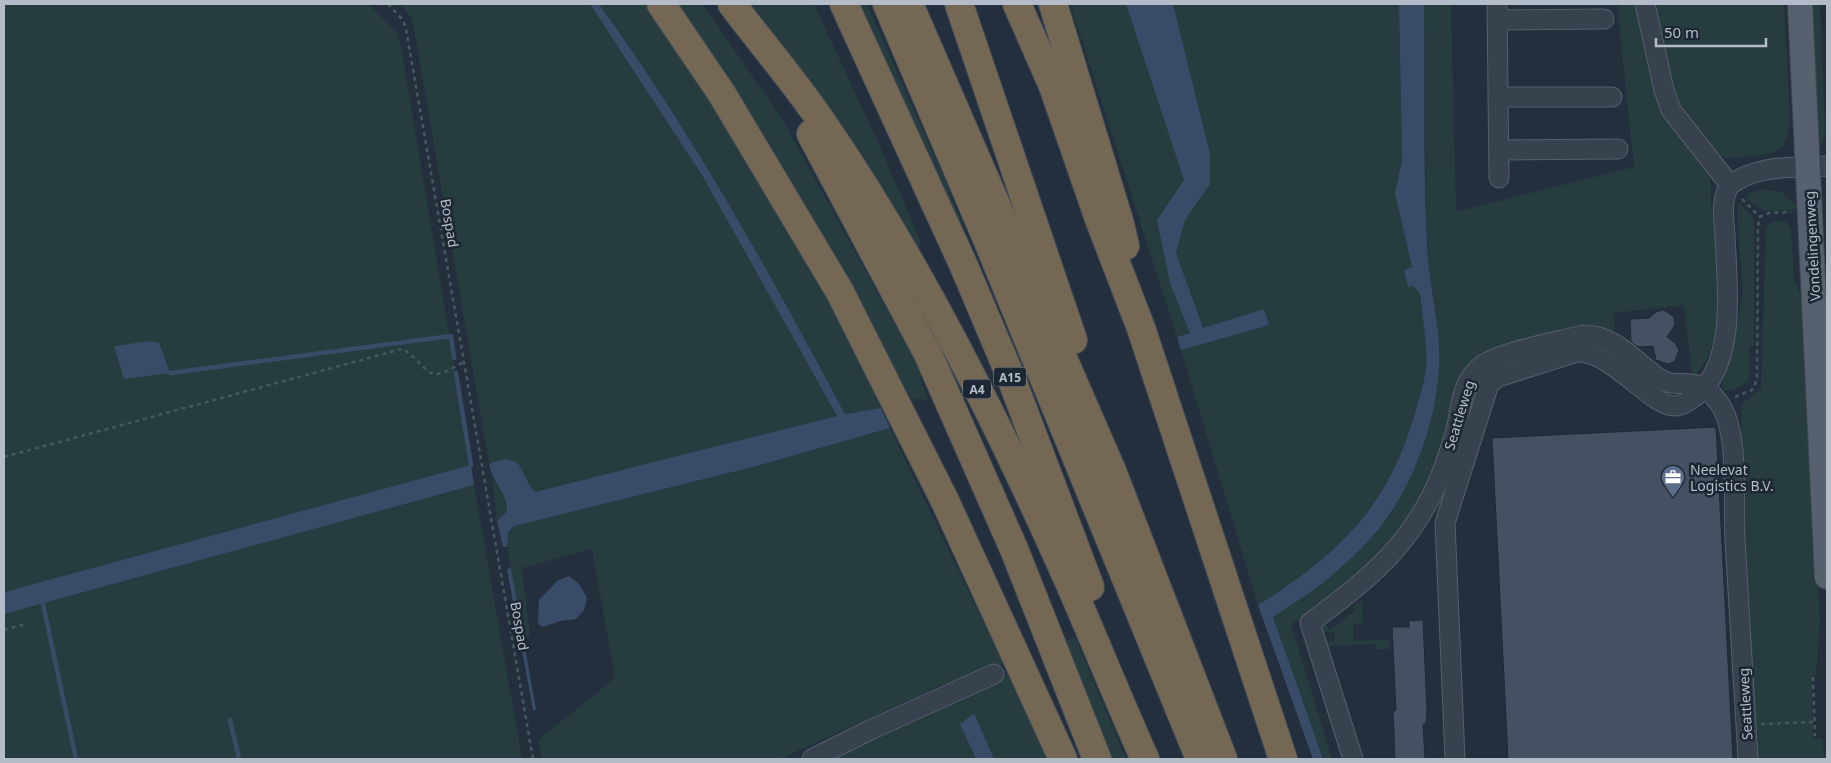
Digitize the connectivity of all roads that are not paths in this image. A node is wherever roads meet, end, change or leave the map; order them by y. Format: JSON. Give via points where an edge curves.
{"nodes":[{"id":1,"x":661,"y":4,"type":"edge"},
{"id":2,"x":732,"y":4,"type":"edge"},
{"id":3,"x":844,"y":4,"type":"edge"},
{"id":4,"x":886,"y":4,"type":"edge"},
{"id":5,"x":909,"y":4,"type":"edge"},
{"id":6,"x":959,"y":4,"type":"edge"},
{"id":7,"x":1017,"y":4,"type":"edge"},
{"id":8,"x":1053,"y":4,"type":"edge"},
{"id":9,"x":1645,"y":4,"type":"edge"},
{"id":10,"x":1800,"y":4,"type":"edge"},
{"id":11,"x":1497,"y":12,"type":"edge"},
{"id":12,"x":1604,"y":19,"type":"dead end"},
{"id":13,"x":763,"y":45,"type":"junction"},
{"id":14,"x":1498,"y":97,"type":"junction"},
{"id":15,"x":1612,"y":97,"type":"dead end"},
{"id":16,"x":1618,"y":149,"type":"dead end"},
{"id":17,"x":1499,"y":150,"type":"junction"},
{"id":18,"x":1817,"y":167,"type":"edge"},
{"id":19,"x":1499,"y":178,"type":"dead end"},
{"id":20,"x":1730,"y":185,"type":"junction"},
{"id":21,"x":1146,"y":344,"type":"junction"},
{"id":22,"x":1705,"y":387,"type":"junction"},
{"id":23,"x":1112,"y":471,"type":"junction"},
{"id":24,"x":1827,"y":577,"type":"edge"},
{"id":25,"x":994,"y":674,"type":"dead end"},
{"id":26,"x":812,"y":759,"type":"edge"},
{"id":27,"x":1063,"y":759,"type":"edge"},
{"id":28,"x":1096,"y":759,"type":"edge"},
{"id":29,"x":1146,"y":759,"type":"edge"},
{"id":30,"x":1154,"y":759,"type":"edge"},
{"id":31,"x":1200,"y":759,"type":"edge"},
{"id":32,"x":1223,"y":759,"type":"edge"},
{"id":33,"x":1283,"y":759,"type":"edge"},
{"id":34,"x":1353,"y":759,"type":"edge"},
{"id":35,"x":1455,"y":759,"type":"edge"},
{"id":36,"x":1748,"y":759,"type":"edge"}],
"edges":[{"from":1,"to":27,"type":"highway","via":[[722,94],[840,292],[945,501]]},
{"from":2,"to":13,"type":"highway","number":"A4"},
{"from":3,"to":30,"type":"highway","number":"A15","via":[[1010,375]]},
{"from":4,"to":31,"type":"highway","number":"A15","via":[[987,239]]},
{"from":5,"to":23,"type":"highway"},
{"from":6,"to":23,"type":"highway","via":[[1077,351]]},
{"from":7,"to":21,"type":"highway","via":[[1053,86]]},
{"from":8,"to":21,"type":"highway","via":[[1120,224]]},
{"from":9,"to":20,"type":"street","via":[[1671,110]]},
{"from":10,"to":18,"type":"main road","name":"Vondelingenweg"},
{"from":11,"to":12,"type":"street"},
{"from":11,"to":14,"type":"street"},
{"from":13,"to":28,"type":"highway","number":"A4","via":[[928,354],[1014,549]]},
{"from":13,"to":29,"type":"highway","number":"A4","via":[[824,124],[899,245],[956,348],[1062,566]]},
{"from":14,"to":15,"type":"street"},
{"from":14,"to":17,"type":"street"},
{"from":16,"to":17,"type":"street"},
{"from":17,"to":19,"type":"street"},
{"from":18,"to":20,"type":"street","via":[[1757,170]]},
{"from":18,"to":24,"type":"main road","name":"Vondelingenweg","via":[[1810,212]]},
{"from":20,"to":22,"type":"street","via":[[1723,202],[1727,318],[1720,358]]},
{"from":21,"to":33,"type":"highway"},
{"from":22,"to":34,"type":"street","name":"Seattleweg","via":[[1695,382],[1664,381],[1607,338],[1596,334],[1490,360],[1472,374],[1466,383],[1455,434],[1442,471],[1415,524],[1392,554],[1352,592],[1310,623]]},
{"from":22,"to":35,"type":"street","via":[[1682,405],[1674,407],[1586,352],[1498,377],[1489,384],[1445,523]]},
{"from":22,"to":36,"type":"street","name":"Seattleweg","via":[[1720,404],[1732,441]]},
{"from":23,"to":32,"type":"highway"},
{"from":25,"to":26,"type":"street"}]}
